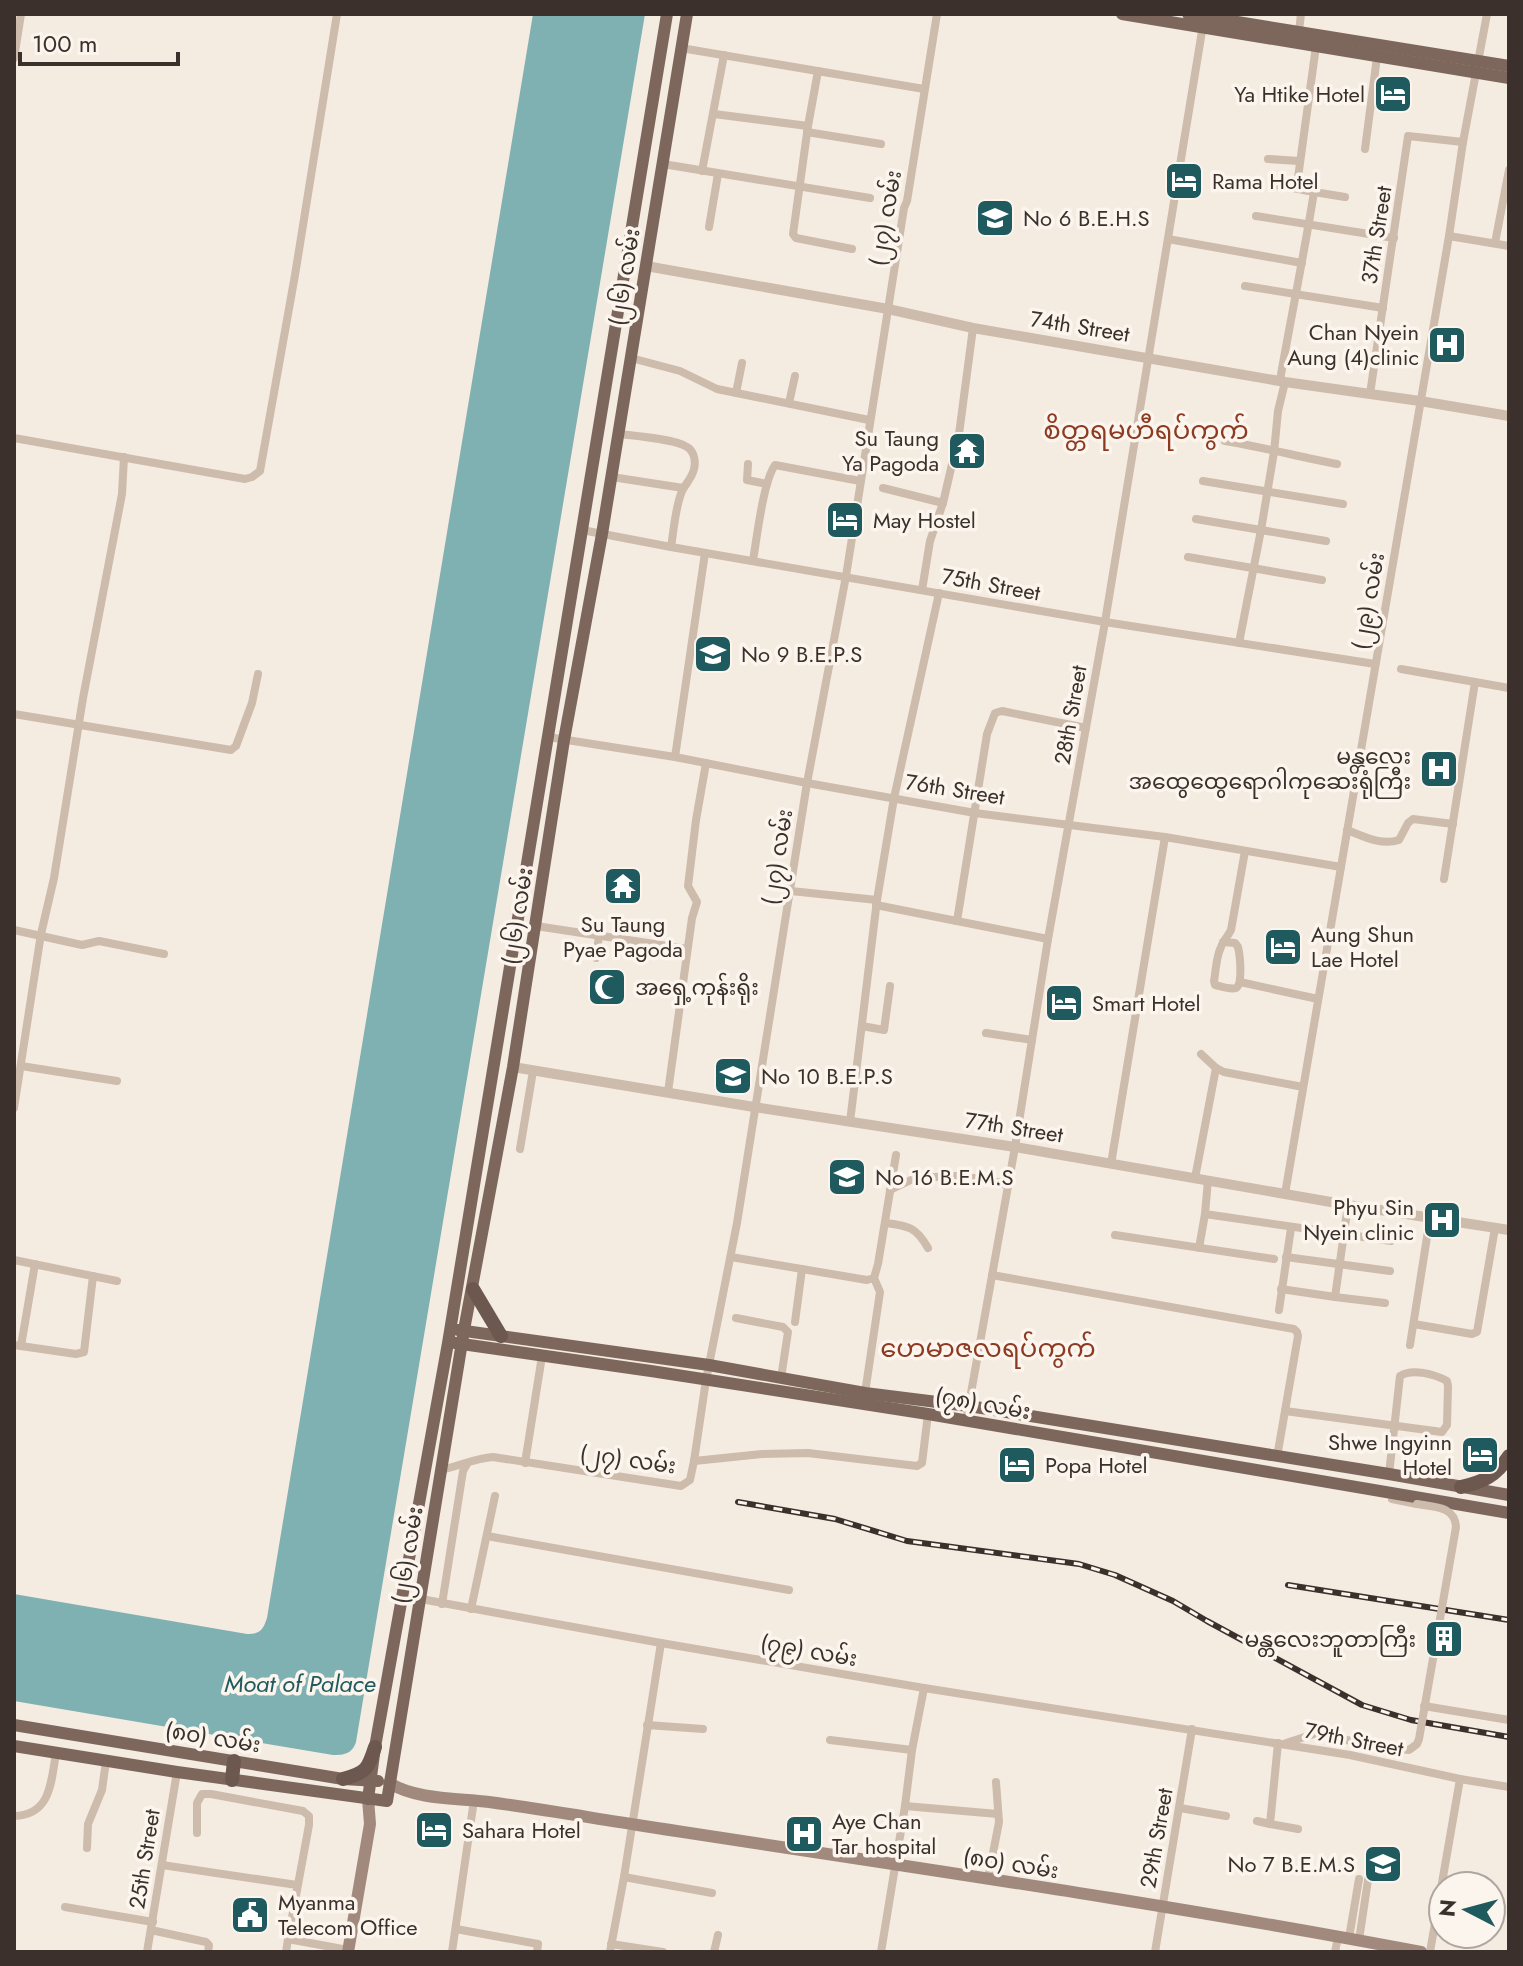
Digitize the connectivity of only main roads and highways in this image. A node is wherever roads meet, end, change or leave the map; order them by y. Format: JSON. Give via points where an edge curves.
{"nodes":[{"id":1,"x":667,"y":14,"type":"edge"},
{"id":2,"x":687,"y":14,"type":"edge"},
{"id":3,"x":1122,"y":14,"type":"edge"},
{"id":4,"x":1188,"y":14,"type":"edge"},
{"id":5,"x":1204,"y":20,"type":"edge"},
{"id":6,"x":1509,"y":66,"type":"edge"},
{"id":7,"x":1477,"y":68,"type":"junction"},
{"id":8,"x":1509,"y":78,"type":"edge"},
{"id":9,"x":473,"y":1289,"type":"junction"},
{"id":10,"x":450,"y":1329,"type":"junction"},
{"id":11,"x":501,"y":1336,"type":"junction"},
{"id":12,"x":464,"y":1337,"type":"junction"},
{"id":13,"x":448,"y":1343,"type":"junction"},
{"id":14,"x":1509,"y":1456,"type":"edge"},
{"id":15,"x":1461,"y":1487,"type":"junction"},
{"id":16,"x":1509,"y":1495,"type":"edge"},
{"id":17,"x":1509,"y":1512,"type":"edge"},
{"id":18,"x":14,"y":1725,"type":"edge"},
{"id":19,"x":14,"y":1746,"type":"edge"},
{"id":20,"x":375,"y":1747,"type":"junction"},
{"id":21,"x":234,"y":1761,"type":"junction"},
{"id":22,"x":343,"y":1779,"type":"junction"},
{"id":23,"x":232,"y":1780,"type":"junction"},
{"id":24,"x":371,"y":1780,"type":"junction"},
{"id":25,"x":389,"y":1783,"type":"junction"},
{"id":26,"x":403,"y":1791,"type":"junction"},
{"id":27,"x":368,"y":1799,"type":"junction"},
{"id":28,"x":387,"y":1801,"type":"junction"},
{"id":29,"x":371,"y":1817,"type":"junction"},
{"id":30,"x":348,"y":1951,"type":"edge"},
{"id":31,"x":1421,"y":1952,"type":"edge"}],
"edges":[{"from":1,"to":10,"type":"main road","name":"(၂၆) လမ်း"},
{"from":2,"to":9,"type":"main road","name":"(၂၆) လမ်း"},
{"from":3,"to":5,"type":"main road"},
{"from":4,"to":5,"type":"main road"},
{"from":5,"to":7,"type":"main road","via":[[1299,31]]},
{"from":5,"to":7,"type":"main road","via":[[1377,57]]},
{"from":6,"to":7,"type":"main road"},
{"from":7,"to":8,"type":"main road"},
{"from":9,"to":11,"type":"highway"},
{"from":9,"to":12,"type":"main road","name":"(၂၆) လမ်း"},
{"from":10,"to":12,"type":"main road","name":"(၇၈) လမ်း"},
{"from":10,"to":13,"type":"main road","name":"(၂၆) လမ်း"},
{"from":11,"to":12,"type":"main road","name":"(၇၈) လမ်း"},
{"from":11,"to":15,"type":"main road","name":"(၇၈) လမ်း"},
{"from":12,"to":13,"type":"main road","name":"(၇၈) လမ်း"},
{"from":12,"to":17,"type":"main road","name":"(၇၈) လမ်း","via":[[542,1356],[928,1414]]},
{"from":12,"to":25,"type":"main road","name":"(၂၆) လမ်း"},
{"from":13,"to":20,"type":"main road","name":"(၂၆) လမ်း"},
{"from":14,"to":15,"type":"highway","via":[[1493,1476]]},
{"from":15,"to":16,"type":"main road","name":"(၇၈) လမ်း"},
{"from":18,"to":21,"type":"main road","name":"(၈၀) လမ်း"},
{"from":19,"to":23,"type":"main road","name":"(၈၀) လမ်း"},
{"from":20,"to":22,"type":"highway","via":[[367,1769]]},
{"from":20,"to":24,"type":"main road","name":"(၂၆) လမ်း"},
{"from":21,"to":22,"type":"main road","name":"(၈၀) လမ်း"},
{"from":21,"to":23,"type":"highway"},
{"from":22,"to":24,"type":"main road","name":"(၈၀) လမ်း"},
{"from":23,"to":27,"type":"main road","name":"(၈၀) လမ်း"},
{"from":24,"to":25,"type":"main road","name":"(၈၀) လမ်း"},
{"from":24,"to":27,"type":"main road","name":"(၂၆) လမ်း"},
{"from":25,"to":26,"type":"main road","name":"(၈၀) လမ်း"},
{"from":25,"to":28,"type":"main road","name":"(၂၆) လမ်း"},
{"from":26,"to":28,"type":"main road"},
{"from":26,"to":31,"type":"main road","name":"(၈၀) လမ်း","via":[[895,1864]]},
{"from":27,"to":28,"type":"main road","name":"(၈၀) လမ်း"},
{"from":27,"to":29,"type":"main road","name":"(၂၆) လမ်း"},
{"from":28,"to":29,"type":"main road"},
{"from":29,"to":30,"type":"main road","name":"(၂၆) လမ်း"}]}
